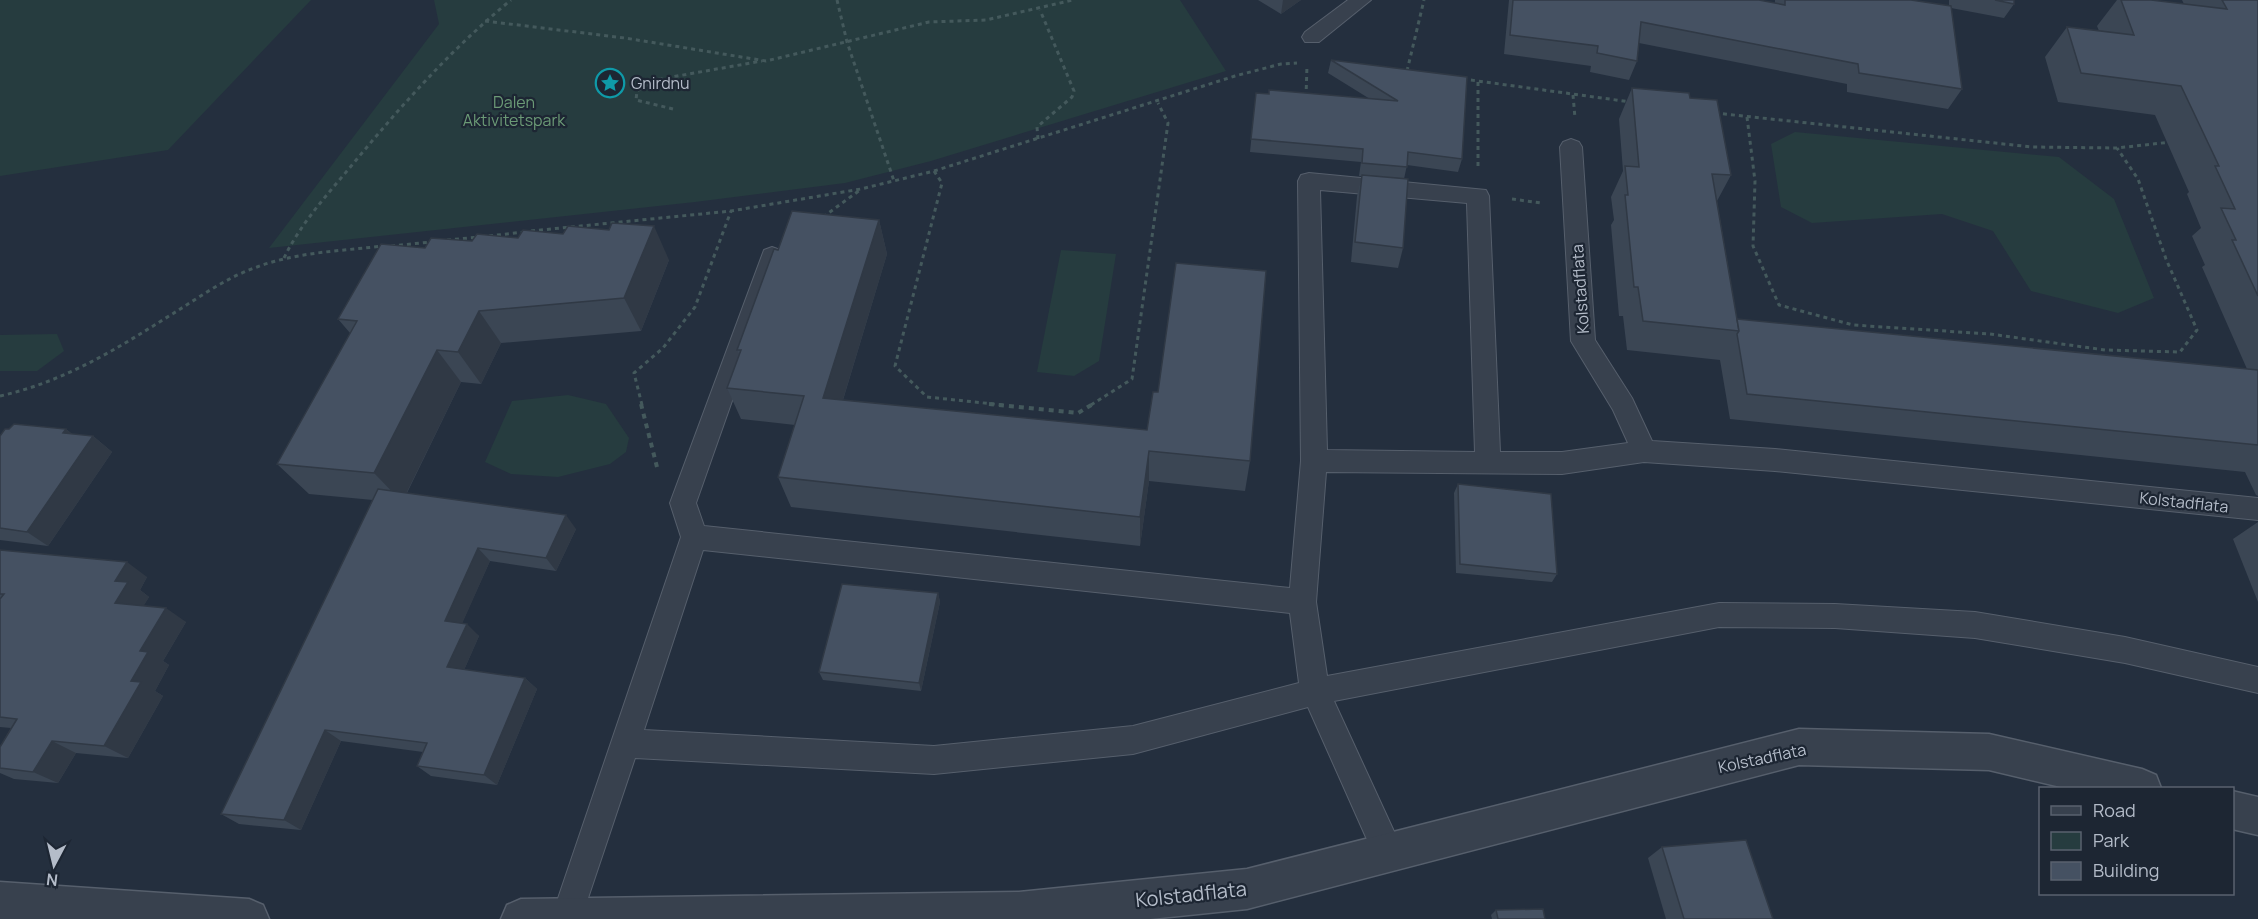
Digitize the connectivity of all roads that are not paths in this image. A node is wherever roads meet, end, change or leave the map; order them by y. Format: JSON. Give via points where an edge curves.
{"nodes":[{"id":1,"x":1361,"y":0,"type":"edge"},
{"id":2,"x":1312,"y":38,"type":"dead end"},
{"id":3,"x":1571,"y":147,"type":"dead end"},
{"id":4,"x":772,"y":256,"type":"edge"},
{"id":5,"x":1644,"y":451,"type":"junction"},
{"id":6,"x":1314,"y":461,"type":"junction"},
{"id":7,"x":1488,"y":461,"type":"junction"},
{"id":8,"x":2258,"y":509,"type":"edge"},
{"id":9,"x":694,"y":537,"type":"junction"},
{"id":10,"x":1302,"y":602,"type":"junction"},
{"id":11,"x":2258,"y":680,"type":"edge"},
{"id":12,"x":1315,"y":692,"type":"junction"},
{"id":13,"x":625,"y":743,"type":"junction"},
{"id":14,"x":2134,"y":787,"type":"edge"},
{"id":15,"x":2234,"y":810,"type":"edge"},
{"id":16,"x":2258,"y":816,"type":"edge"},
{"id":17,"x":1388,"y":851,"type":"junction"},
{"id":18,"x":0,"y":902,"type":"edge"},
{"id":19,"x":566,"y":918,"type":"edge"},
{"id":20,"x":249,"y":919,"type":"edge"},
{"id":21,"x":521,"y":919,"type":"edge"}],
"edges":[{"from":1,"to":2,"type":"lane"},
{"from":3,"to":5,"type":"lane","name":"Kolstadflata","via":[[1583,341],[1623,405]]},
{"from":4,"to":9,"type":"lane","via":[[683,503]]},
{"from":5,"to":7,"type":"lane","name":"Kolstadflata","via":[[1562,463]]},
{"from":5,"to":8,"type":"lane","name":"Kolstadflata","via":[[1775,460]]},
{"from":6,"to":7,"type":"lane","name":"Kolstadflata"},
{"from":6,"to":7,"type":"lane","via":[[1309,181],[1478,196]]},
{"from":6,"to":10,"type":"lane"},
{"from":9,"to":10,"type":"lane"},
{"from":9,"to":13,"type":"lane"},
{"from":10,"to":12,"type":"lane"},
{"from":11,"to":12,"type":"lane","via":[[2125,650],[1975,625],[1835,616],[1719,615]]},
{"from":12,"to":13,"type":"lane","via":[[1132,740],[934,760]]},
{"from":12,"to":17,"type":"lane"},
{"from":13,"to":19,"type":"lane"},
{"from":14,"to":17,"type":"street","name":"Kolstadflata","via":[[1989,752],[1799,747]]},
{"from":15,"to":16,"type":"street"},
{"from":17,"to":19,"type":"street","name":"Kolstadflata","via":[[1247,889],[1019,912]]},
{"from":18,"to":20,"type":"street"},
{"from":19,"to":21,"type":"street","name":"Kolstadflata"}]}
